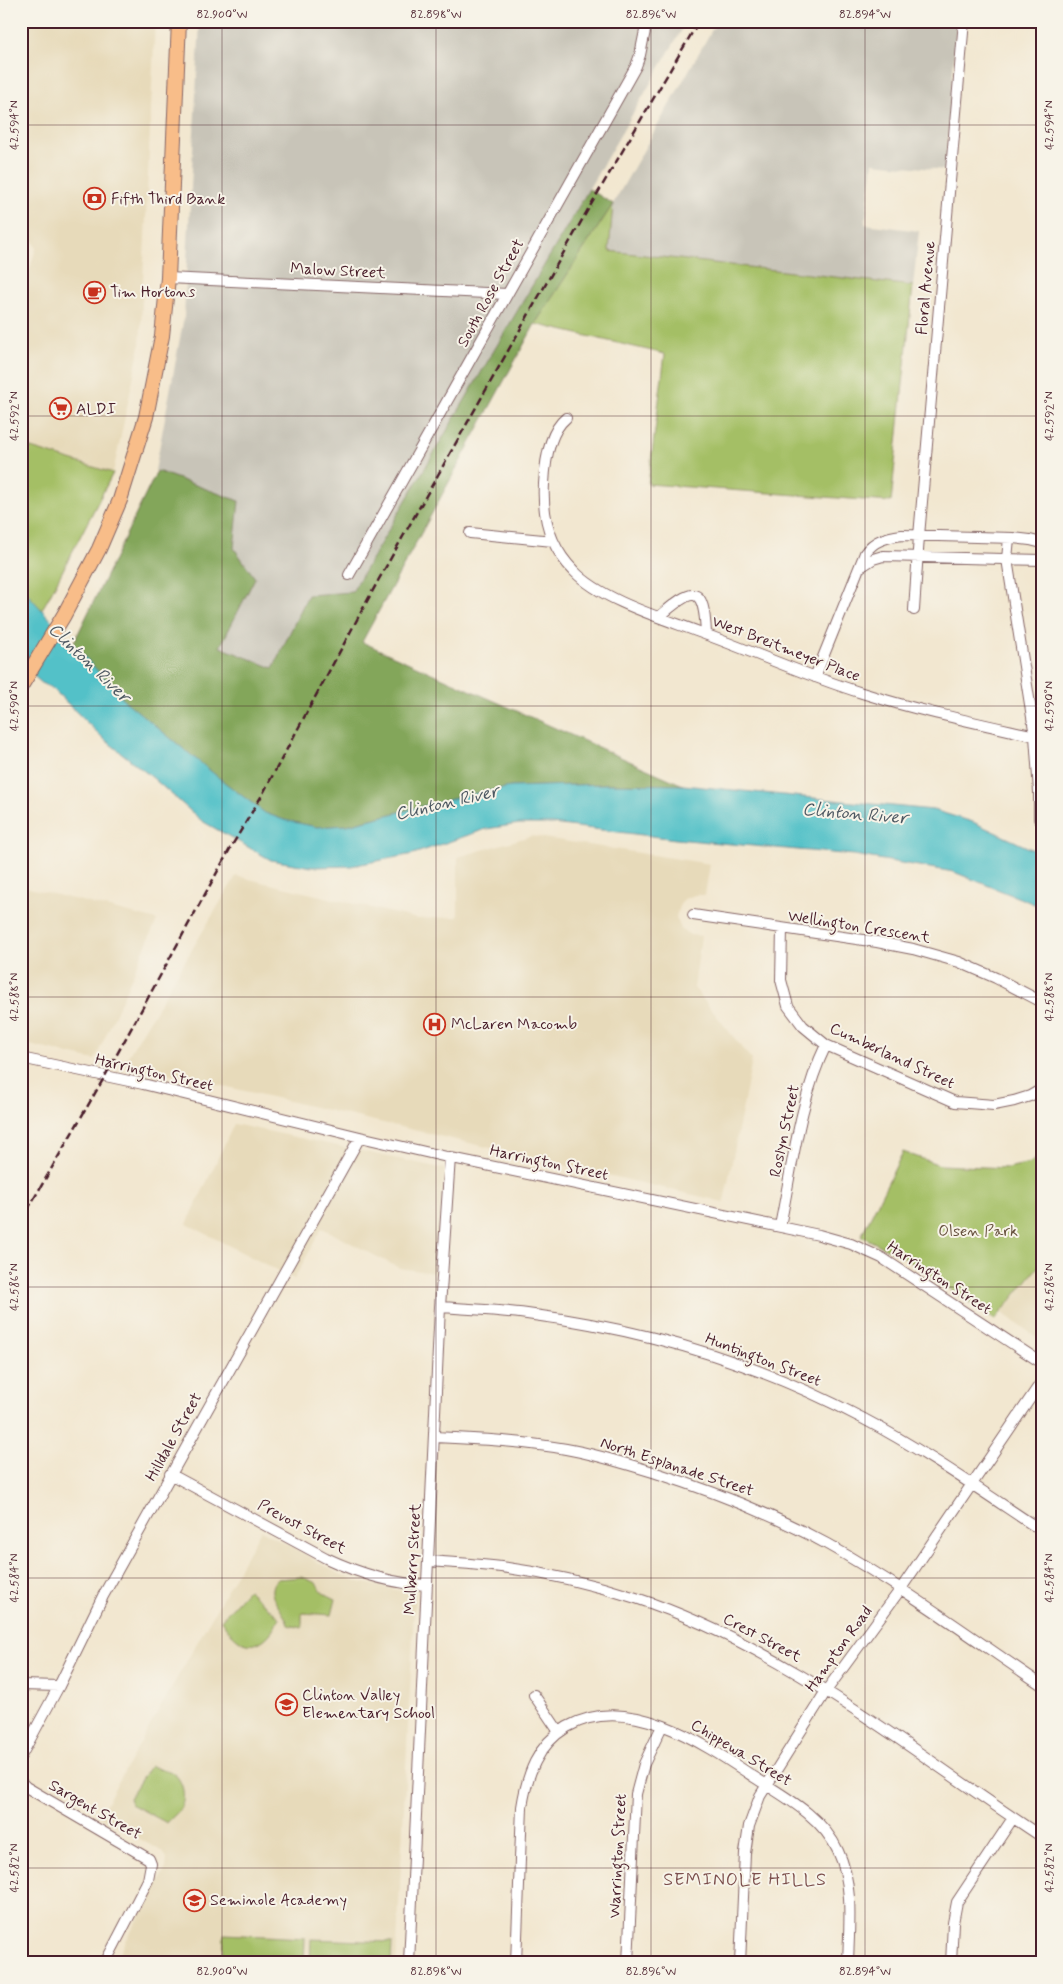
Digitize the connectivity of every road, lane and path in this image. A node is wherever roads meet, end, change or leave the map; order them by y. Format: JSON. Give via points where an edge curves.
{"nodes":[{"id":1,"x":179,"y":21,"type":"edge"},
{"id":2,"x":647,"y":21,"type":"edge"},
{"id":3,"x":964,"y":21,"type":"edge"},
{"id":4,"x":168,"y":278,"type":"junction"},
{"id":5,"x":507,"y":294,"type":"junction"},
{"id":6,"x":566,"y":418,"type":"dead end"},
{"id":7,"x":470,"y":533,"type":"dead end"},
{"id":8,"x":918,"y":536,"type":"junction"},
{"id":9,"x":1009,"y":538,"type":"junction"},
{"id":10,"x":553,"y":540,"type":"junction"},
{"id":11,"x":1042,"y":543,"type":"edge"},
{"id":12,"x":917,"y":557,"type":"junction"},
{"id":13,"x":1007,"y":559,"type":"junction"},
{"id":14,"x":1042,"y":560,"type":"edge"},
{"id":15,"x":858,"y":569,"type":"junction"},
{"id":16,"x":349,"y":575,"type":"dead end"},
{"id":17,"x":914,"y":610,"type":"dead end"},
{"id":18,"x":660,"y":617,"type":"junction"},
{"id":19,"x":706,"y":634,"type":"junction"},
{"id":20,"x":815,"y":677,"type":"junction"},
{"id":21,"x":22,"y":686,"type":"edge"},
{"id":22,"x":1035,"y":736,"type":"junction"},
{"id":23,"x":1039,"y":819,"type":"dead end"},
{"id":24,"x":693,"y":915,"type":"dead end"},
{"id":25,"x":782,"y":929,"type":"junction"},
{"id":26,"x":1042,"y":1002,"type":"edge"},
{"id":27,"x":826,"y":1045,"type":"junction"},
{"id":28,"x":21,"y":1058,"type":"edge"},
{"id":29,"x":1042,"y":1089,"type":"edge"},
{"id":30,"x":360,"y":1138,"type":"junction"},
{"id":31,"x":450,"y":1157,"type":"junction"},
{"id":32,"x":780,"y":1226,"type":"junction"},
{"id":33,"x":440,"y":1307,"type":"junction"},
{"id":34,"x":1042,"y":1363,"type":"edge"},
{"id":35,"x":1042,"y":1381,"type":"edge"},
{"id":36,"x":434,"y":1437,"type":"junction"},
{"id":37,"x":170,"y":1474,"type":"junction"},
{"id":38,"x":971,"y":1484,"type":"junction"},
{"id":39,"x":1042,"y":1532,"type":"edge"},
{"id":40,"x":429,"y":1561,"type":"junction"},
{"id":41,"x":427,"y":1586,"type":"junction"},
{"id":42,"x":900,"y":1590,"type":"junction"},
{"id":43,"x":21,"y":1685,"type":"edge"},
{"id":44,"x":1042,"y":1685,"type":"edge"},
{"id":45,"x":59,"y":1686,"type":"junction"},
{"id":46,"x":826,"y":1691,"type":"junction"},
{"id":47,"x":534,"y":1695,"type":"dead end"},
{"id":48,"x":662,"y":1726,"type":"junction"},
{"id":49,"x":559,"y":1732,"type":"junction"},
{"id":50,"x":21,"y":1756,"type":"edge"},
{"id":51,"x":21,"y":1782,"type":"edge"},
{"id":52,"x":766,"y":1785,"type":"junction"},
{"id":53,"x":1013,"y":1818,"type":"junction"},
{"id":54,"x":1042,"y":1837,"type":"edge"},
{"id":55,"x":105,"y":1963,"type":"edge"},
{"id":56,"x":409,"y":1963,"type":"edge"},
{"id":57,"x":516,"y":1963,"type":"edge"},
{"id":58,"x":628,"y":1963,"type":"edge"},
{"id":59,"x":740,"y":1963,"type":"edge"},
{"id":60,"x":848,"y":1963,"type":"edge"},
{"id":61,"x":951,"y":1963,"type":"edge"}],
"edges":[{"from":1,"to":4,"type":"main road"},
{"from":2,"to":5,"type":"street","name":"South Rose Street","via":[[636,66]]},
{"from":3,"to":8,"type":"street","name":"Floral Avenue"},
{"from":4,"to":5,"type":"street","name":"Malow Street"},
{"from":4,"to":21,"type":"main road","via":[[155,375],[120,500],[64,616]]},
{"from":5,"to":16,"type":"street","name":"South Rose Street"},
{"from":6,"to":10,"type":"street","name":"West Breitmeyer Place","via":[[554,436],[544,481],[544,511]]},
{"from":7,"to":10,"type":"street"},
{"from":8,"to":9,"type":"street"},
{"from":8,"to":12,"type":"street","name":"Floral Avenue"},
{"from":8,"to":15,"type":"street","via":[[881,540],[868,548]]},
{"from":9,"to":11,"type":"street"},
{"from":9,"to":13,"type":"street"},
{"from":10,"to":18,"type":"street","name":"West Breitmeyer Place","via":[[564,560],[587,582],[624,603]]},
{"from":12,"to":13,"type":"street"},
{"from":12,"to":15,"type":"street","via":[[878,557]]},
{"from":12,"to":17,"type":"street","name":"Floral Avenue"},
{"from":13,"to":14,"type":"street"},
{"from":13,"to":22,"type":"street"},
{"from":15,"to":20,"type":"street"},
{"from":18,"to":19,"type":"street","name":"West Breitmeyer Place"},
{"from":18,"to":19,"type":"street","via":[[684,596],[694,595],[703,603]]},
{"from":19,"to":20,"type":"street","name":"West Breitmeyer Place"},
{"from":20,"to":22,"type":"street","name":"West Breitmeyer Place","via":[[907,706]]},
{"from":22,"to":23,"type":"street"},
{"from":24,"to":25,"type":"street","name":"Wellington Crescent"},
{"from":25,"to":26,"type":"street","name":"Wellington Crescent","via":[[877,942],[932,954],[996,978]]},
{"from":25,"to":27,"type":"street","name":"Cumberland Street","via":[[781,980],[788,1006],[803,1026]]},
{"from":27,"to":29,"type":"street","name":"Cumberland Street","via":[[955,1102],[994,1105],[1030,1096]]},
{"from":27,"to":32,"type":"street","name":"Roslyn Street","via":[[808,1090]]},
{"from":28,"to":30,"type":"street","name":"Harrington Street","via":[[149,1085]]},
{"from":30,"to":31,"type":"street","name":"Harrington Street"},
{"from":30,"to":37,"type":"street","name":"Hilldale Street"},
{"from":31,"to":32,"type":"street","name":"Harrington Street"},
{"from":31,"to":33,"type":"street","name":"Mulberry Street"},
{"from":32,"to":34,"type":"street","name":"Harrington Street","via":[[851,1244],[882,1258]]},
{"from":33,"to":36,"type":"street","name":"Mulberry Street"},
{"from":33,"to":38,"type":"street","name":"Huntington Street","via":[[582,1322],[721,1358],[815,1395],[862,1418]]},
{"from":35,"to":38,"type":"street","name":"Hampton Road"},
{"from":36,"to":40,"type":"street","name":"Mulberry Street"},
{"from":36,"to":42,"type":"street","name":"North Esplanade Street","via":[[567,1449],[664,1475],[723,1495],[782,1522],[828,1545]]},
{"from":37,"to":41,"type":"street","name":"Prevost Street","via":[[352,1570]]},
{"from":37,"to":45,"type":"street","name":"Hilldale Street","via":[[103,1596]]},
{"from":38,"to":39,"type":"street","name":"Huntington Street"},
{"from":38,"to":42,"type":"street","name":"Hampton Road"},
{"from":40,"to":41,"type":"street","name":"Mulberry Street"},
{"from":40,"to":46,"type":"street","name":"Crest Street","via":[[540,1573],[636,1598],[720,1631]]},
{"from":41,"to":56,"type":"street","name":"Mulberry Street"},
{"from":42,"to":44,"type":"street","name":"North Esplanade Street"},
{"from":42,"to":46,"type":"street","name":"Hampton Road"},
{"from":43,"to":45,"type":"street"},
{"from":45,"to":50,"type":"street","name":"Hilldale Street"},
{"from":46,"to":52,"type":"street","name":"Hampton Road"},
{"from":46,"to":53,"type":"street","name":"Crest Street"},
{"from":47,"to":49,"type":"street"},
{"from":48,"to":49,"type":"street","name":"Chippewa Street","via":[[629,1716],[602,1715],[581,1720]]},
{"from":48,"to":52,"type":"street","name":"Chippewa Street","via":[[712,1750]]},
{"from":48,"to":58,"type":"street","name":"Warrington Street","via":[[644,1764],[636,1794]]},
{"from":49,"to":57,"type":"street","name":"Chippewa Street","via":[[537,1757],[526,1784],[522,1806]]},
{"from":51,"to":55,"type":"street","name":"Sargent Street","via":[[144,1856],[151,1864],[148,1880]]},
{"from":52,"to":59,"type":"street","name":"Hampton Road","via":[[755,1807],[747,1839]]},
{"from":52,"to":60,"type":"street","name":"Chippewa Street","via":[[819,1824],[838,1850],[848,1880]]},
{"from":53,"to":54,"type":"street","name":"Crest Street"},
{"from":53,"to":61,"type":"street","via":[[958,1902],[952,1923]]}]}
